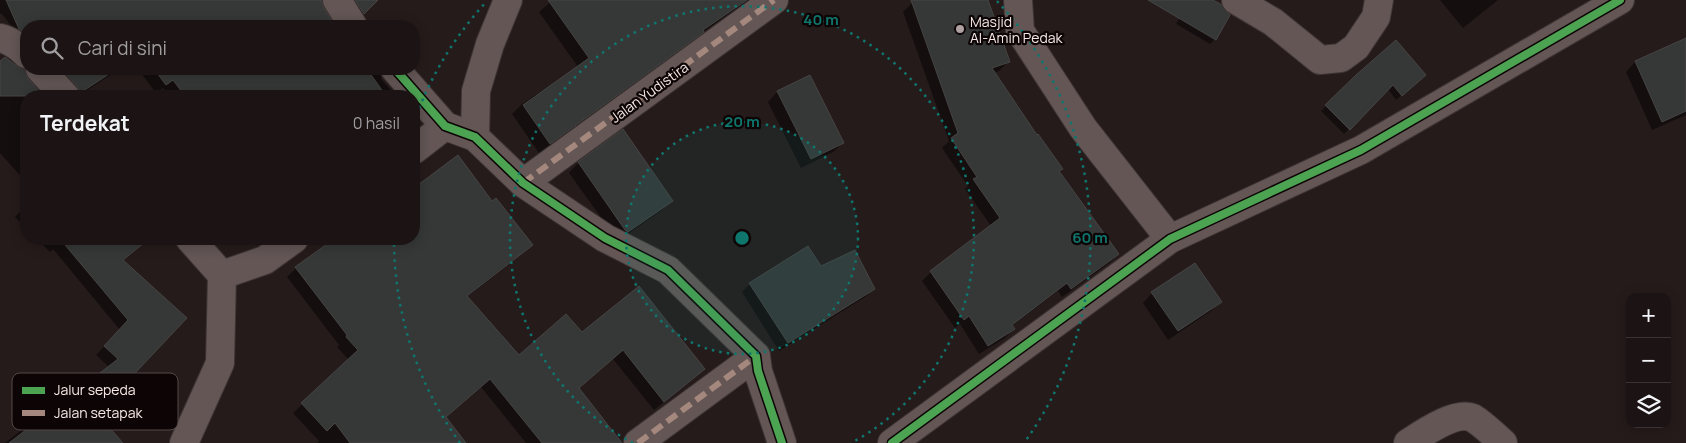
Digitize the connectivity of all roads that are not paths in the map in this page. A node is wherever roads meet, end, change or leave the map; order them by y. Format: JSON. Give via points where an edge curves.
{"nodes":[{"id":1,"x":337,"y":0,"type":"edge"},
{"id":2,"x":508,"y":0,"type":"edge"},
{"id":3,"x":774,"y":0,"type":"edge"},
{"id":4,"x":1018,"y":0,"type":"edge"},
{"id":5,"x":1236,"y":0,"type":"edge"},
{"id":6,"x":1379,"y":0,"type":"edge"},
{"id":7,"x":1620,"y":0,"type":"edge"},
{"id":8,"x":349,"y":20,"type":"edge"},
{"id":9,"x":0,"y":38,"type":"edge"},
{"id":10,"x":20,"y":48,"type":"edge"},
{"id":11,"x":46,"y":75,"type":"edge"},
{"id":12,"x":400,"y":75,"type":"edge"},
{"id":13,"x":59,"y":90,"type":"edge"},
{"id":14,"x":413,"y":90,"type":"edge"},
{"id":15,"x":420,"y":98,"type":"edge"},
{"id":16,"x":445,"y":126,"type":"junction"},
{"id":17,"x":475,"y":136,"type":"junction"},
{"id":18,"x":420,"y":145,"type":"edge"},
{"id":19,"x":523,"y":183,"type":"junction"},
{"id":20,"x":1170,"y":239,"type":"junction"},
{"id":21,"x":195,"y":245,"type":"edge"},
{"id":22,"x":286,"y":245,"type":"edge"},
{"id":23,"x":222,"y":275,"type":"junction"},
{"id":24,"x":756,"y":356,"type":"junction"},
{"id":25,"x":184,"y":443,"type":"edge"},
{"id":26,"x":638,"y":443,"type":"edge"},
{"id":27,"x":782,"y":443,"type":"edge"},
{"id":28,"x":892,"y":443,"type":"edge"},
{"id":29,"x":1408,"y":443,"type":"edge"},
{"id":30,"x":1504,"y":443,"type":"edge"}],
"edges":[{"from":1,"to":8,"type":"street"},
{"from":2,"to":17,"type":"street","via":[[476,91]]},
{"from":3,"to":19,"type":"street","name":"Jalan Yudistira"},
{"from":4,"to":20,"type":"street","via":[[1020,30],[1083,128]]},
{"from":5,"to":6,"type":"street","via":[[1273,22],[1320,60],[1342,58],[1356,47],[1376,17]]},
{"from":7,"to":20,"type":"street","via":[[1360,150]]},
{"from":9,"to":10,"type":"street"},
{"from":11,"to":13,"type":"street"},
{"from":12,"to":14,"type":"street"},
{"from":15,"to":16,"type":"street"},
{"from":16,"to":17,"type":"street"},
{"from":16,"to":18,"type":"street"},
{"from":17,"to":19,"type":"street"},
{"from":19,"to":24,"type":"street","via":[[604,238],[668,270]]},
{"from":20,"to":28,"type":"street"},
{"from":21,"to":23,"type":"street"},
{"from":22,"to":23,"type":"street","via":[[265,260]]},
{"from":23,"to":25,"type":"street","via":[[220,363]]},
{"from":24,"to":26,"type":"street"},
{"from":24,"to":27,"type":"street"},
{"from":29,"to":30,"type":"street","via":[[1461,417],[1472,418]]}]}
